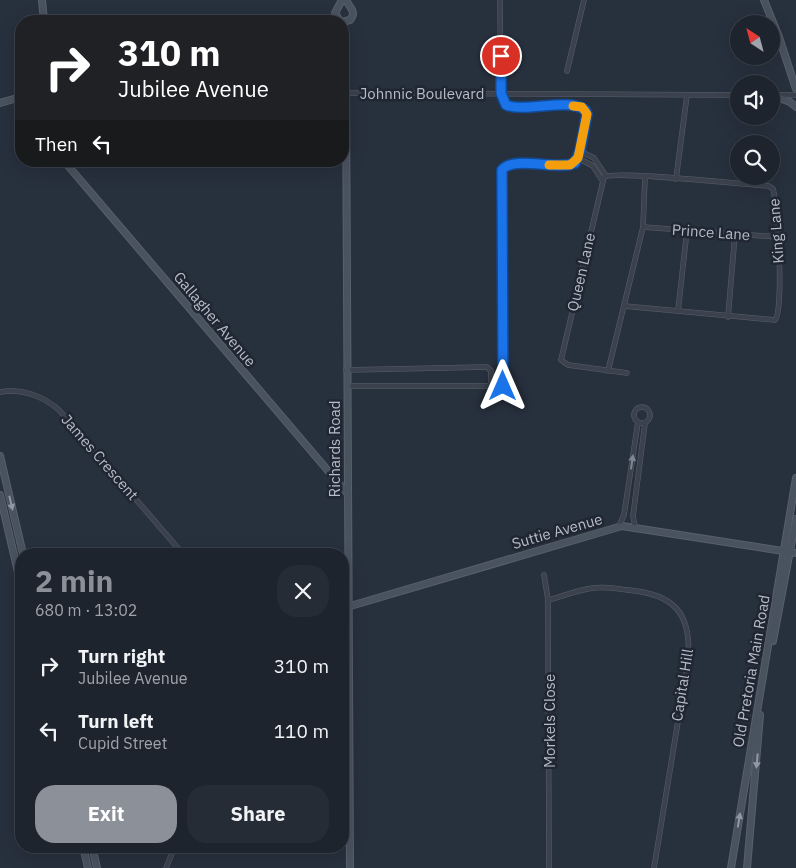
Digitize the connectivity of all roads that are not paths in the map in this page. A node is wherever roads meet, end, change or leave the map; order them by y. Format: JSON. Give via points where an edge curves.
{"nodes":[{"id":1,"x":42,"y":0,"type":"edge"},
{"id":2,"x":500,"y":0,"type":"edge"},
{"id":3,"x":584,"y":0,"type":"edge"},
{"id":4,"x":764,"y":0,"type":"edge"},
{"id":5,"x":344,"y":3,"type":"edge"},
{"id":6,"x":43,"y":15,"type":"edge"},
{"id":7,"x":336,"y":15,"type":"edge"},
{"id":8,"x":349,"y":19,"type":"edge"},
{"id":9,"x":567,"y":71,"type":"dead end"},
{"id":10,"x":796,"y":89,"type":"edge"},
{"id":11,"x":349,"y":93,"type":"edge"},
{"id":12,"x":501,"y":93,"type":"junction"},
{"id":13,"x":687,"y":95,"type":"junction"},
{"id":14,"x":730,"y":95,"type":"edge"},
{"id":15,"x":780,"y":95,"type":"edge"},
{"id":16,"x":796,"y":96,"type":"edge"},
{"id":17,"x":15,"y":98,"type":"edge"},
{"id":18,"x":780,"y":98,"type":"edge"},
{"id":19,"x":0,"y":103,"type":"edge"},
{"id":20,"x":796,"y":108,"type":"edge"},
{"id":21,"x":580,"y":151,"type":"junction"},
{"id":22,"x":576,"y":161,"type":"junction"},
{"id":23,"x":69,"y":167,"type":"edge"},
{"id":24,"x":346,"y":167,"type":"edge"},
{"id":25,"x":645,"y":177,"type":"junction"},
{"id":26,"x":604,"y":178,"type":"junction"},
{"id":27,"x":676,"y":179,"type":"junction"},
{"id":28,"x":643,"y":227,"type":"junction"},
{"id":29,"x":687,"y":230,"type":"junction"},
{"id":30,"x":736,"y":234,"type":"junction"},
{"id":31,"x":778,"y":237,"type":"junction"},
{"id":32,"x":624,"y":306,"type":"junction"},
{"id":33,"x":678,"y":312,"type":"junction"},
{"id":34,"x":728,"y":317,"type":"junction"},
{"id":35,"x":346,"y":370,"type":"junction"},
{"id":36,"x":608,"y":371,"type":"junction"},
{"id":37,"x":627,"y":373,"type":"dead end"},
{"id":38,"x":346,"y":386,"type":"junction"},
{"id":39,"x":503,"y":386,"type":"dead end"},
{"id":40,"x":0,"y":392,"type":"edge"},
{"id":41,"x":638,"y":422,"type":"junction"},
{"id":42,"x":645,"y":423,"type":"junction"},
{"id":43,"x":0,"y":456,"type":"edge"},
{"id":44,"x":796,"y":478,"type":"edge"},
{"id":45,"x":629,"y":481,"type":"junction"},
{"id":46,"x":638,"y":482,"type":"junction"},
{"id":47,"x":347,"y":494,"type":"junction"},
{"id":48,"x":0,"y":496,"type":"edge"},
{"id":49,"x":796,"y":519,"type":"edge"},
{"id":50,"x":619,"y":526,"type":"junction"},
{"id":51,"x":635,"y":527,"type":"junction"},
{"id":52,"x":22,"y":548,"type":"edge"},
{"id":53,"x":178,"y":548,"type":"edge"},
{"id":54,"x":346,"y":548,"type":"edge"},
{"id":55,"x":790,"y":552,"type":"edge"},
{"id":56,"x":15,"y":560,"type":"edge"},
{"id":57,"x":544,"y":575,"type":"dead end"},
{"id":58,"x":548,"y":600,"type":"junction"},
{"id":59,"x":349,"y":607,"type":"edge"},
{"id":60,"x":349,"y":816,"type":"edge"},
{"id":61,"x":85,"y":853,"type":"edge"},
{"id":62,"x":94,"y":853,"type":"edge"},
{"id":63,"x":173,"y":853,"type":"edge"},
{"id":64,"x":88,"y":868,"type":"edge"},
{"id":65,"x":97,"y":868,"type":"edge"},
{"id":66,"x":166,"y":868,"type":"edge"},
{"id":67,"x":350,"y":868,"type":"edge"},
{"id":68,"x":549,"y":868,"type":"edge"},
{"id":69,"x":654,"y":868,"type":"edge"},
{"id":70,"x":731,"y":868,"type":"edge"},
{"id":71,"x":747,"y":868,"type":"edge"}],
"edges":[{"from":1,"to":6,"type":"street"},
{"from":2,"to":12,"type":"street"},
{"from":3,"to":9,"type":"street"},
{"from":4,"to":10,"type":"street"},
{"from":5,"to":7,"type":"street"},
{"from":5,"to":8,"type":"street","via":[[352,9],[353,15]]},
{"from":11,"to":12,"type":"street","name":"Johnnic Boulevard"},
{"from":12,"to":13,"type":"street","name":"Johnnic Boulevard"},
{"from":12,"to":21,"type":"street","via":[[508,106],[576,106],[585,110]]},
{"from":13,"to":14,"type":"street","name":"Johnnic Boulevard"},
{"from":13,"to":27,"type":"street"},
{"from":15,"to":16,"type":"street"},
{"from":17,"to":19,"type":"street"},
{"from":18,"to":20,"type":"street"},
{"from":21,"to":22,"type":"street"},
{"from":21,"to":26,"type":"street","via":[[594,158]]},
{"from":22,"to":26,"type":"street","via":[[593,166]]},
{"from":22,"to":39,"type":"street","via":[[565,165],[511,164],[504,167],[501,176]]},
{"from":23,"to":47,"type":"street","name":"Gallagher Avenue"},
{"from":24,"to":35,"type":"street","name":"Richards Road"},
{"from":25,"to":26,"type":"street"},
{"from":25,"to":27,"type":"street","name":"King Lane"},
{"from":25,"to":28,"type":"street"},
{"from":26,"to":36,"type":"street","name":"Queen Lane","via":[[561,360],[564,364]]},
{"from":27,"to":31,"type":"street","name":"King Lane","via":[[772,188]]},
{"from":28,"to":29,"type":"street","name":"Prince Lane"},
{"from":28,"to":32,"type":"street"},
{"from":29,"to":30,"type":"street","name":"Prince Lane"},
{"from":29,"to":33,"type":"street"},
{"from":30,"to":31,"type":"street","name":"Prince Lane"},
{"from":30,"to":34,"type":"street"},
{"from":31,"to":34,"type":"street","name":"King Lane","via":[[778,318],[772,321]]},
{"from":32,"to":33,"type":"street","name":"King Lane"},
{"from":32,"to":36,"type":"street"},
{"from":33,"to":34,"type":"street","name":"King Lane"},
{"from":35,"to":38,"type":"street","name":"Richards Road"},
{"from":35,"to":38,"type":"street","via":[[487,367],[491,371],[488,386]]},
{"from":36,"to":37,"type":"street"},
{"from":38,"to":47,"type":"street","name":"Richards Road"},
{"from":40,"to":53,"type":"street","name":"James Crescent","via":[[32,394],[59,410]]},
{"from":41,"to":42,"type":"street"},
{"from":41,"to":42,"type":"street","via":[[635,413],[643,407],[650,415]]},
{"from":45,"to":41,"type":"street","one_way":true},
{"from":42,"to":46,"type":"street"},
{"from":43,"to":52,"type":"street","one_way":true},
{"from":44,"to":55,"type":"street","name":"Old Pretoria Main Road"},
{"from":45,"to":46,"type":"street"},
{"from":45,"to":50,"type":"street"},
{"from":46,"to":51,"type":"street","via":[[633,516]]},
{"from":47,"to":54,"type":"street","name":"Richards Road"},
{"from":48,"to":56,"type":"street"},
{"from":49,"to":55,"type":"street","name":"Old Pretoria Main Road"},
{"from":50,"to":51,"type":"street","name":"Suttie Avenue"},
{"from":50,"to":59,"type":"street","name":"Suttie Avenue"},
{"from":51,"to":55,"type":"street","name":"Suttie Avenue"},
{"from":70,"to":55,"type":"street","name":"Old Pretoria Main Road","one_way":true},
{"from":55,"to":71,"type":"street","name":"Old Pretoria Main Road","one_way":true,"via":[[760,718]]},
{"from":57,"to":58,"type":"street","name":"Morkels Close"},
{"from":58,"to":68,"type":"street","name":"Morkels Close"},
{"from":58,"to":69,"type":"street","name":"Capital Hill","via":[[594,587],[643,591],[664,597],[677,608],[686,623],[688,660]]},
{"from":60,"to":67,"type":"street","name":"Richards Road"},
{"from":61,"to":64,"type":"street"},
{"from":62,"to":65,"type":"street"},
{"from":63,"to":66,"type":"street"}]}
